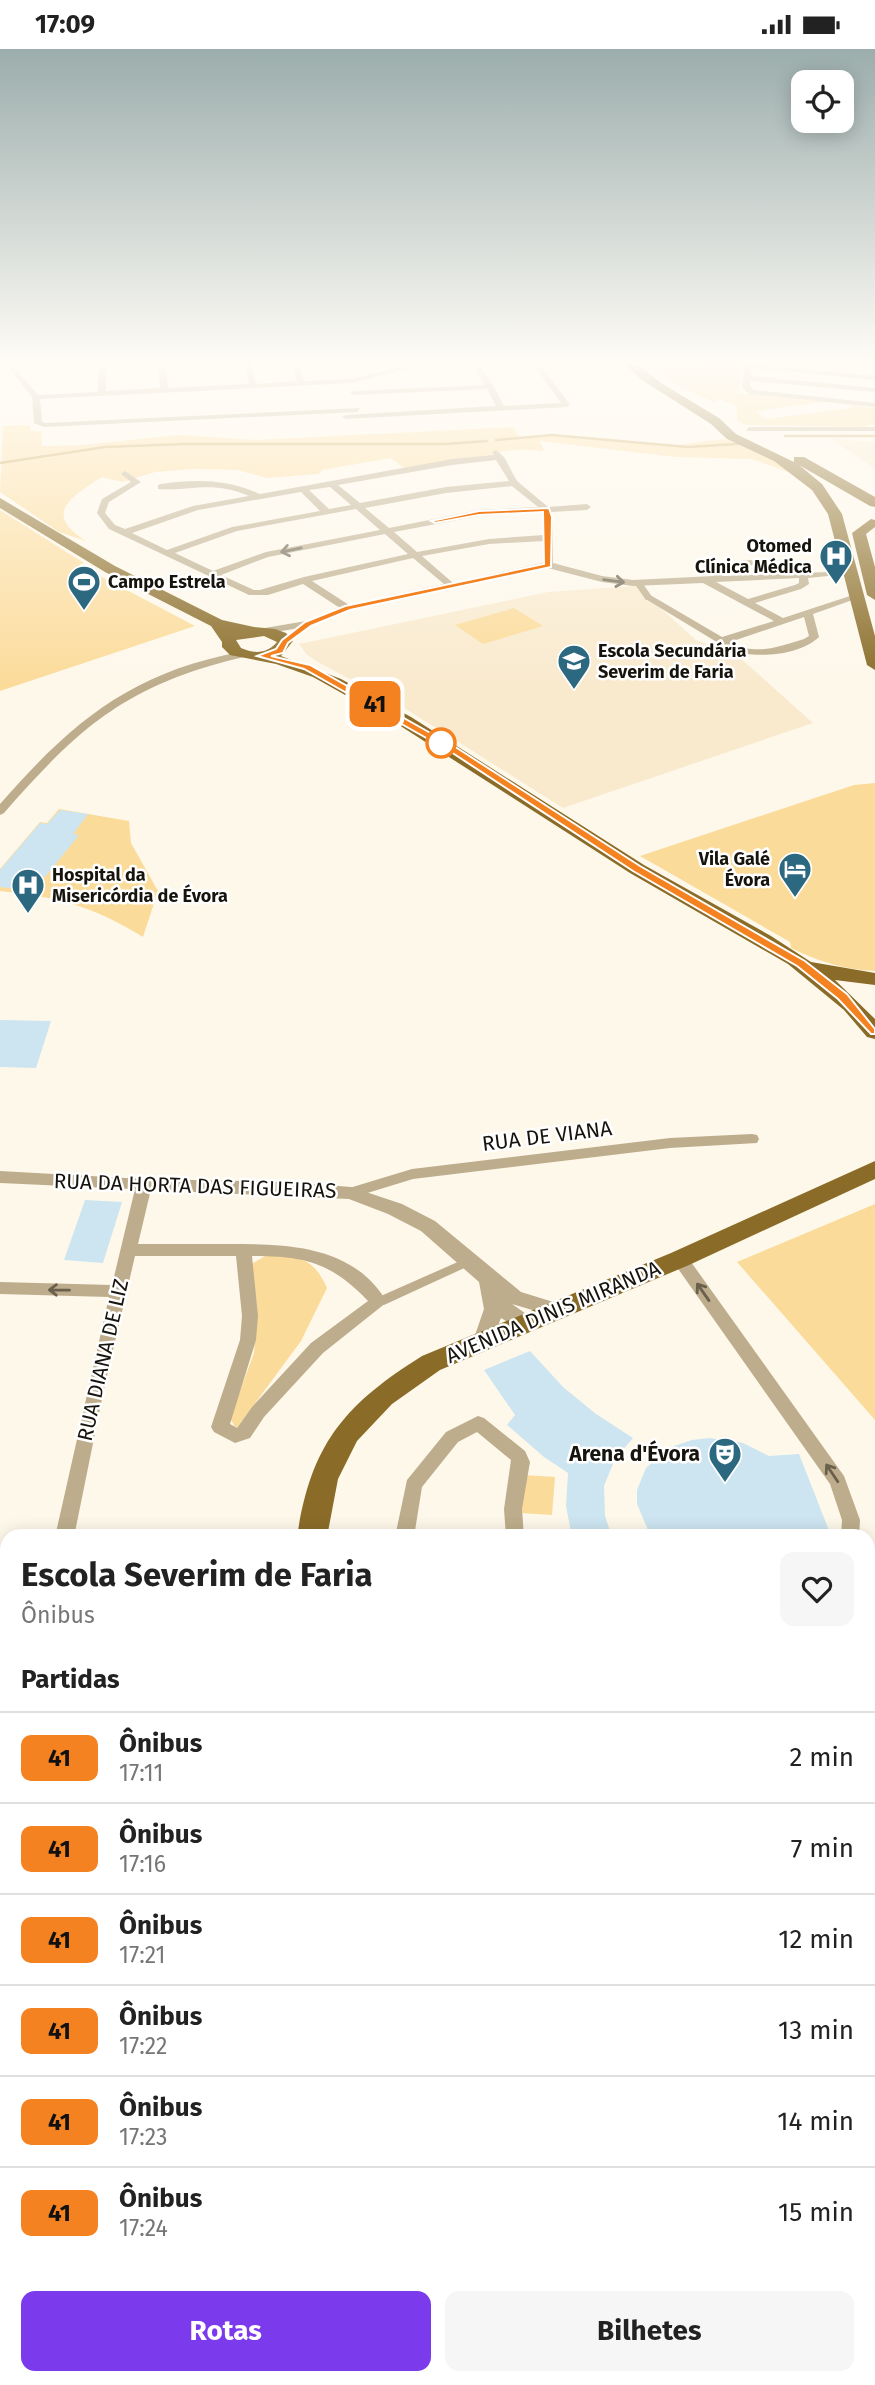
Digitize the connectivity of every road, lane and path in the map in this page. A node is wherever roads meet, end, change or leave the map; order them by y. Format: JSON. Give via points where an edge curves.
{"nodes":[{"id":1,"x":411,"y":469,"type":"edge"},
{"id":2,"x":506,"y":469,"type":"edge"},
{"id":3,"x":796,"y":469,"type":"edge"},
{"id":4,"x":812,"y":469,"type":"edge"},
{"id":5,"x":125,"y":474,"type":"dead end"},
{"id":6,"x":359,"y":478,"type":"junction"},
{"id":7,"x":513,"y":482,"type":"junction"},
{"id":8,"x":331,"y":483,"type":"junction"},
{"id":9,"x":367,"y":486,"type":"dead end"},
{"id":10,"x":161,"y":487,"type":"dead end"},
{"id":11,"x":302,"y":488,"type":"junction"},
{"id":12,"x":376,"y":494,"type":"dead end"},
{"id":13,"x":257,"y":496,"type":"junction"},
{"id":14,"x":0,"y":502,"type":"edge"},
{"id":15,"x":384,"y":502,"type":"junction"},
{"id":16,"x":875,"y":504,"type":"edge"},
{"id":17,"x":357,"y":507,"type":"junction"},
{"id":18,"x":587,"y":507,"type":"dead end"},
{"id":19,"x":546,"y":509,"type":"junction"},
{"id":20,"x":834,"y":512,"type":"junction"},
{"id":21,"x":328,"y":513,"type":"junction"},
{"id":22,"x":873,"y":523,"type":"edge"},
{"id":23,"x":126,"y":531,"type":"junction"},
{"id":24,"x":385,"y":531,"type":"junction"},
{"id":25,"x":548,"y":538,"type":"junction"},
{"id":26,"x":166,"y":552,"type":"junction"},
{"id":27,"x":416,"y":557,"type":"junction"},
{"id":28,"x":751,"y":563,"type":"dead end"},
{"id":29,"x":548,"y":565,"type":"junction"},
{"id":30,"x":803,"y":574,"type":"junction"},
{"id":31,"x":825,"y":574,"type":"dead end"},
{"id":32,"x":211,"y":575,"type":"junction"},
{"id":33,"x":720,"y":579,"type":"junction"},
{"id":34,"x":304,"y":580,"type":"junction"},
{"id":35,"x":705,"y":580,"type":"junction"},
{"id":36,"x":638,"y":583,"type":"junction"},
{"id":37,"x":451,"y":586,"type":"junction"},
{"id":38,"x":875,"y":594,"type":"edge"},
{"id":39,"x":649,"y":598,"type":"joint"},
{"id":40,"x":747,"y":602,"type":"junction"},
{"id":41,"x":858,"y":603,"type":"junction"},
{"id":42,"x":348,"y":608,"type":"junction"},
{"id":43,"x":808,"y":613,"type":"junction"},
{"id":44,"x":782,"y":621,"type":"junction"},
{"id":45,"x":217,"y":623,"type":"junction"},
{"id":46,"x":308,"y":624,"type":"junction"},
{"id":47,"x":258,"y":632,"type":"junction"},
{"id":48,"x":720,"y":641,"type":"junction"},
{"id":49,"x":285,"y":644,"type":"junction"},
{"id":50,"x":234,"y":648,"type":"junction"},
{"id":51,"x":261,"y":656,"type":"junction"},
{"id":52,"x":875,"y":665,"type":"edge"},
{"id":53,"x":307,"y":667,"type":"junction"},
{"id":54,"x":0,"y":811,"type":"edge"},
{"id":55,"x":801,"y":964,"type":"junction"},
{"id":56,"x":875,"y":979,"type":"edge"},
{"id":57,"x":875,"y":1032,"type":"edge"},
{"id":58,"x":752,"y":1139,"type":"dead end"},
{"id":59,"x":875,"y":1169,"type":"edge"},
{"id":60,"x":0,"y":1177,"type":"edge"},
{"id":61,"x":144,"y":1185,"type":"junction"},
{"id":62,"x":351,"y":1193,"type":"junction"},
{"id":63,"x":128,"y":1250,"type":"junction"},
{"id":64,"x":243,"y":1250,"type":"junction"},
{"id":65,"x":680,"y":1259,"type":"junction"},
{"id":66,"x":469,"y":1261,"type":"junction"},
{"id":67,"x":489,"y":1279,"type":"junction"},
{"id":68,"x":0,"y":1288,"type":"edge"},
{"id":69,"x":118,"y":1291,"type":"junction"},
{"id":70,"x":379,"y":1302,"type":"junction"},
{"id":71,"x":556,"y":1310,"type":"junction"},
{"id":72,"x":525,"y":1323,"type":"junction"},
{"id":73,"x":483,"y":1341,"type":"junction"},
{"id":74,"x":67,"y":1529,"type":"edge"},
{"id":75,"x":313,"y":1529,"type":"edge"},
{"id":76,"x":406,"y":1529,"type":"edge"},
{"id":77,"x":515,"y":1529,"type":"edge"},
{"id":78,"x":850,"y":1529,"type":"edge"}],
"edges":[{"from":1,"to":6,"type":"street"},
{"from":2,"to":7,"type":"street"},
{"from":3,"to":20,"type":"main road"},
{"from":4,"to":16,"type":"main road"},
{"from":5,"to":23,"type":"street","via":[[138,482],[105,501],[101,513],[111,527]]},
{"from":6,"to":8,"type":"street"},
{"from":6,"to":9,"type":"street"},
{"from":7,"to":15,"type":"street"},
{"from":7,"to":19,"type":"street"},
{"from":8,"to":11,"type":"street"},
{"from":8,"to":17,"type":"street"},
{"from":10,"to":13,"type":"street","via":[[217,483]]},
{"from":11,"to":13,"type":"street"},
{"from":11,"to":21,"type":"street"},
{"from":12,"to":15,"type":"street"},
{"from":13,"to":23,"type":"street","via":[[196,508]]},
{"from":14,"to":45,"type":"main road","via":[[90,558]]},
{"from":15,"to":17,"type":"street"},
{"from":16,"to":20,"type":"main road","via":[[847,502]]},
{"from":17,"to":21,"type":"street"},
{"from":17,"to":24,"type":"street"},
{"from":18,"to":19,"type":"street"},
{"from":19,"to":24,"type":"street","via":[[479,513]]},
{"from":19,"to":25,"type":"street"},
{"from":20,"to":22,"type":"main road","via":[[854,522]]},
{"from":20,"to":41,"type":"main road"},
{"from":21,"to":26,"type":"street","via":[[229,531]]},
{"from":22,"to":38,"type":"main road","via":[[859,534]]},
{"from":23,"to":26,"type":"street"},
{"from":24,"to":27,"type":"street"},
{"from":24,"to":32,"type":"street","one_way":true,"via":[[266,555]]},
{"from":25,"to":27,"type":"street","via":[[503,539]]},
{"from":25,"to":29,"type":"street"},
{"from":26,"to":32,"type":"street"},
{"from":27,"to":34,"type":"street"},
{"from":27,"to":37,"type":"street"},
{"from":28,"to":33,"type":"street","via":[[712,566]]},
{"from":29,"to":36,"type":"street","one_way":true},
{"from":29,"to":37,"type":"street"},
{"from":30,"to":31,"type":"street"},
{"from":30,"to":33,"type":"street"},
{"from":30,"to":40,"type":"street","via":[[804,584],[798,587]]},
{"from":32,"to":34,"type":"street","via":[[257,594]]},
{"from":33,"to":35,"type":"street"},
{"from":34,"to":42,"type":"street"},
{"from":35,"to":36,"type":"street"},
{"from":35,"to":40,"type":"street"},
{"from":36,"to":39,"type":"street"},
{"from":37,"to":42,"type":"street"},
{"from":39,"to":48,"type":"street"},
{"from":40,"to":44,"type":"street"},
{"from":41,"to":43,"type":"street","via":[[840,603]]},
{"from":41,"to":52,"type":"main road"},
{"from":42,"to":46,"type":"street"},
{"from":43,"to":44,"type":"street"},
{"from":43,"to":48,"type":"street","via":[[814,637],[808,641],[753,655]]},
{"from":44,"to":48,"type":"street"},
{"from":45,"to":47,"type":"main road"},
{"from":45,"to":50,"type":"main road"},
{"from":46,"to":47,"type":"street"},
{"from":46,"to":49,"type":"street"},
{"from":47,"to":49,"type":"main road","via":[[281,637]]},
{"from":47,"to":50,"type":"main road","via":[[235,637]]},
{"from":49,"to":51,"type":"main road","via":[[280,651]]},
{"from":49,"to":53,"type":"main road"},
{"from":50,"to":51,"type":"main road"},
{"from":50,"to":54,"type":"street","via":[[108,707],[66,739]]},
{"from":51,"to":53,"type":"main road"},
{"from":53,"to":55,"type":"main road","via":[[446,746],[636,868]]},
{"from":55,"to":56,"type":"main road"},
{"from":55,"to":57,"type":"main road","via":[[843,996]]},
{"from":58,"to":62,"type":"street","name":"RUA DE VIANA","via":[[670,1143],[412,1174]]},
{"from":59,"to":65,"type":"main road","name":"AVENIDA DINIS MIRANDA"},
{"from":60,"to":61,"type":"street","name":"RUA DA HORTA DAS FIGUEIRAS"},
{"from":61,"to":62,"type":"street","name":"RUA DA HORTA DAS FIGUEIRAS"},
{"from":61,"to":63,"type":"street","name":"RUA DIANA DE LIZ"},
{"from":62,"to":66,"type":"street","name":"RUA DA HORTA DAS FIGUEIRAS","via":[[421,1222]]},
{"from":63,"to":64,"type":"street"},
{"from":63,"to":69,"type":"street","name":"RUA DIANA DE LIZ"},
{"from":64,"to":70,"type":"street","via":[[320,1257],[343,1266]]},
{"from":64,"to":70,"type":"street","via":[[249,1328],[243,1361],[220,1427],[227,1433],[244,1433],[317,1348]]},
{"from":65,"to":71,"type":"main road","name":"AVENIDA DINIS MIRANDA"},
{"from":78,"to":65,"type":"street","one_way":true,"via":[[838,1481]]},
{"from":66,"to":67,"type":"street","name":"RUA DA HORTA DAS FIGUEIRAS"},
{"from":66,"to":70,"type":"street"},
{"from":67,"to":71,"type":"street","name":"RUA DA HORTA DAS FIGUEIRAS","via":[[514,1297]]},
{"from":67,"to":72,"type":"street","name":"RUA DA HORTA DAS FIGUEIRAS","via":[[505,1310]]},
{"from":67,"to":73,"type":"street","via":[[494,1309]]},
{"from":69,"to":68,"type":"street","one_way":true},
{"from":69,"to":74,"type":"street","name":"RUA DIANA DE LIZ"},
{"from":71,"to":72,"type":"main road","name":"AVENIDA DINIS MIRANDA"},
{"from":72,"to":73,"type":"main road","name":"AVENIDA DINIS MIRANDA"},
{"from":73,"to":75,"type":"main road","name":"AVENIDA DINIS MIRANDA","via":[[431,1363],[363,1413],[334,1451]]},
{"from":76,"to":77,"type":"street","via":[[414,1485],[452,1437],[478,1423],[519,1456]]}]}
